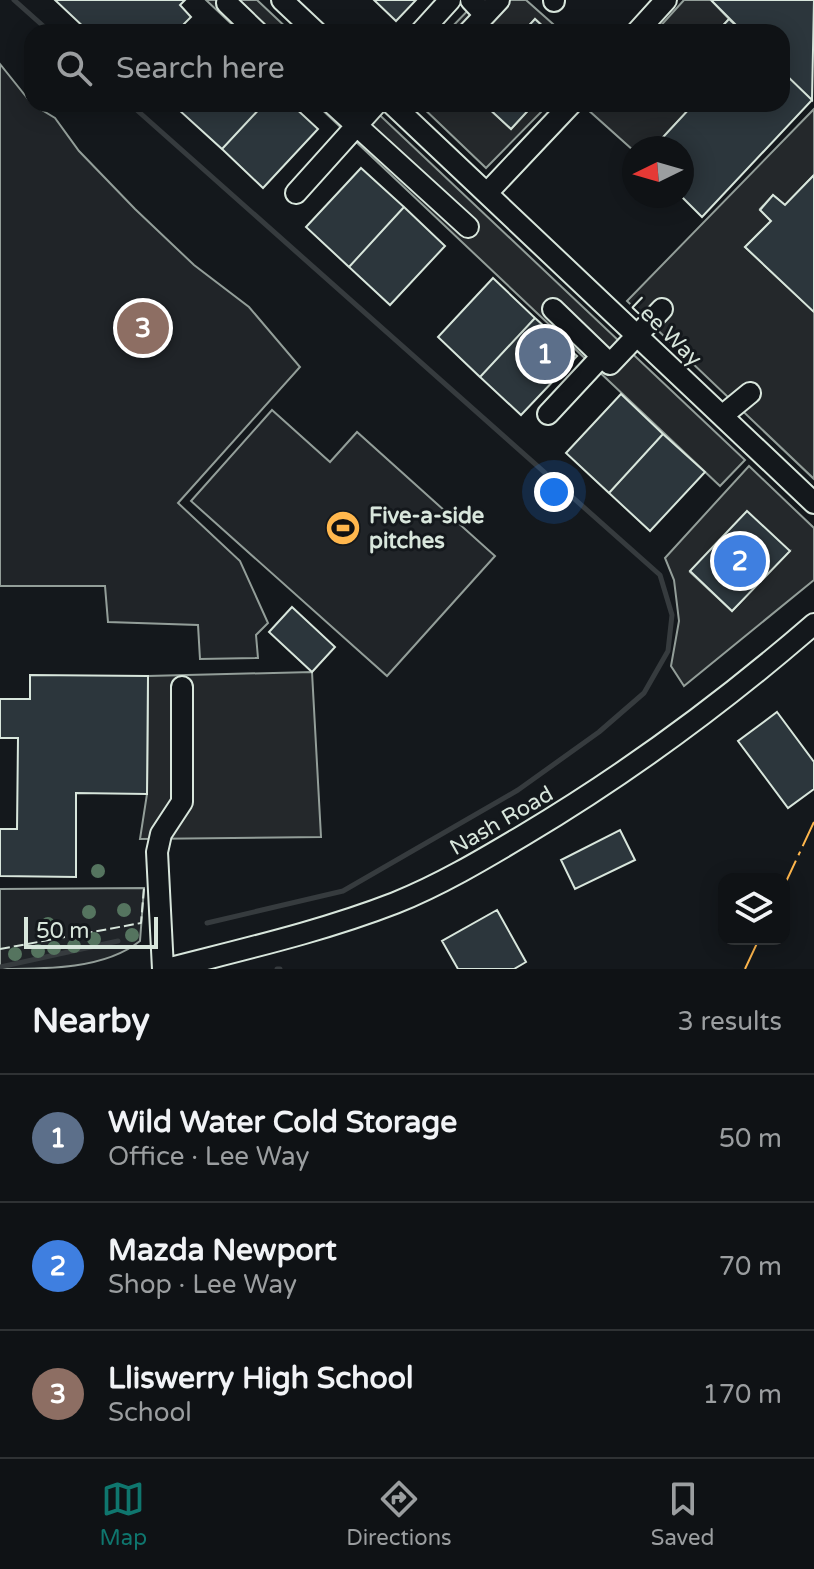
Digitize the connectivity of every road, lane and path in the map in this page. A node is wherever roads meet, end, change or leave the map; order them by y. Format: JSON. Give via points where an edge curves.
{"nodes":[{"id":1,"x":282,"y":0,"type":"edge"},
{"id":2,"x":450,"y":0,"type":"edge"},
{"id":3,"x":666,"y":0,"type":"edge"},
{"id":4,"x":227,"y":3,"type":"dead end"},
{"id":5,"x":485,"y":5,"type":"edge"},
{"id":6,"x":249,"y":24,"type":"edge"},
{"id":7,"x":308,"y":24,"type":"edge"},
{"id":8,"x":428,"y":24,"type":"edge"},
{"id":9,"x":474,"y":24,"type":"edge"},
{"id":10,"x":644,"y":24,"type":"edge"},
{"id":11,"x":341,"y":112,"type":"edge"},
{"id":12,"x":369,"y":112,"type":"edge"},
{"id":13,"x":401,"y":112,"type":"edge"},
{"id":14,"x":563,"y":112,"type":"edge"},
{"id":15,"x":356,"y":126,"type":"junction"},
{"id":16,"x":296,"y":193,"type":"dead end"},
{"id":17,"x":487,"y":193,"type":"junction"},
{"id":18,"x":468,"y":227,"type":"dead end"},
{"id":19,"x":553,"y":309,"type":"dead end"},
{"id":20,"x":662,"y":309,"type":"dead end"},
{"id":21,"x":637,"y":334,"type":"junction"},
{"id":22,"x":601,"y":357,"type":"junction"},
{"id":23,"x":750,"y":393,"type":"dead end"},
{"id":24,"x":548,"y":414,"type":"dead end"},
{"id":25,"x":722,"y":416,"type":"junction"},
{"id":26,"x":814,"y":503,"type":"edge"},
{"id":27,"x":814,"y":624,"type":"edge"},
{"id":28,"x":182,"y":687,"type":"dead end"},
{"id":29,"x":165,"y":969,"type":"edge"}],
"edges":[{"from":1,"to":7,"type":"street"},
{"from":2,"to":8,"type":"street"},
{"from":3,"to":10,"type":"street"},
{"from":4,"to":6,"type":"street"},
{"from":5,"to":9,"type":"street"},
{"from":11,"to":15,"type":"street"},
{"from":12,"to":15,"type":"street"},
{"from":13,"to":17,"type":"street","name":"Lee Way"},
{"from":14,"to":17,"type":"street"},
{"from":15,"to":16,"type":"street"},
{"from":15,"to":18,"type":"street"},
{"from":17,"to":21,"type":"street","name":"Lee Way"},
{"from":19,"to":22,"type":"street"},
{"from":20,"to":21,"type":"street"},
{"from":21,"to":22,"type":"street","via":[[610,364]]},
{"from":21,"to":25,"type":"street","name":"Lee Way"},
{"from":22,"to":24,"type":"street"},
{"from":23,"to":25,"type":"street"},
{"from":25,"to":26,"type":"street","name":"Lee Way"},
{"from":27,"to":29,"type":"street","name":"Nash Road","via":[[732,695],[645,759],[468,868],[398,902],[318,931]]},
{"from":28,"to":29,"type":"street","via":[[182,802],[161,834],[157,852]]}]}
